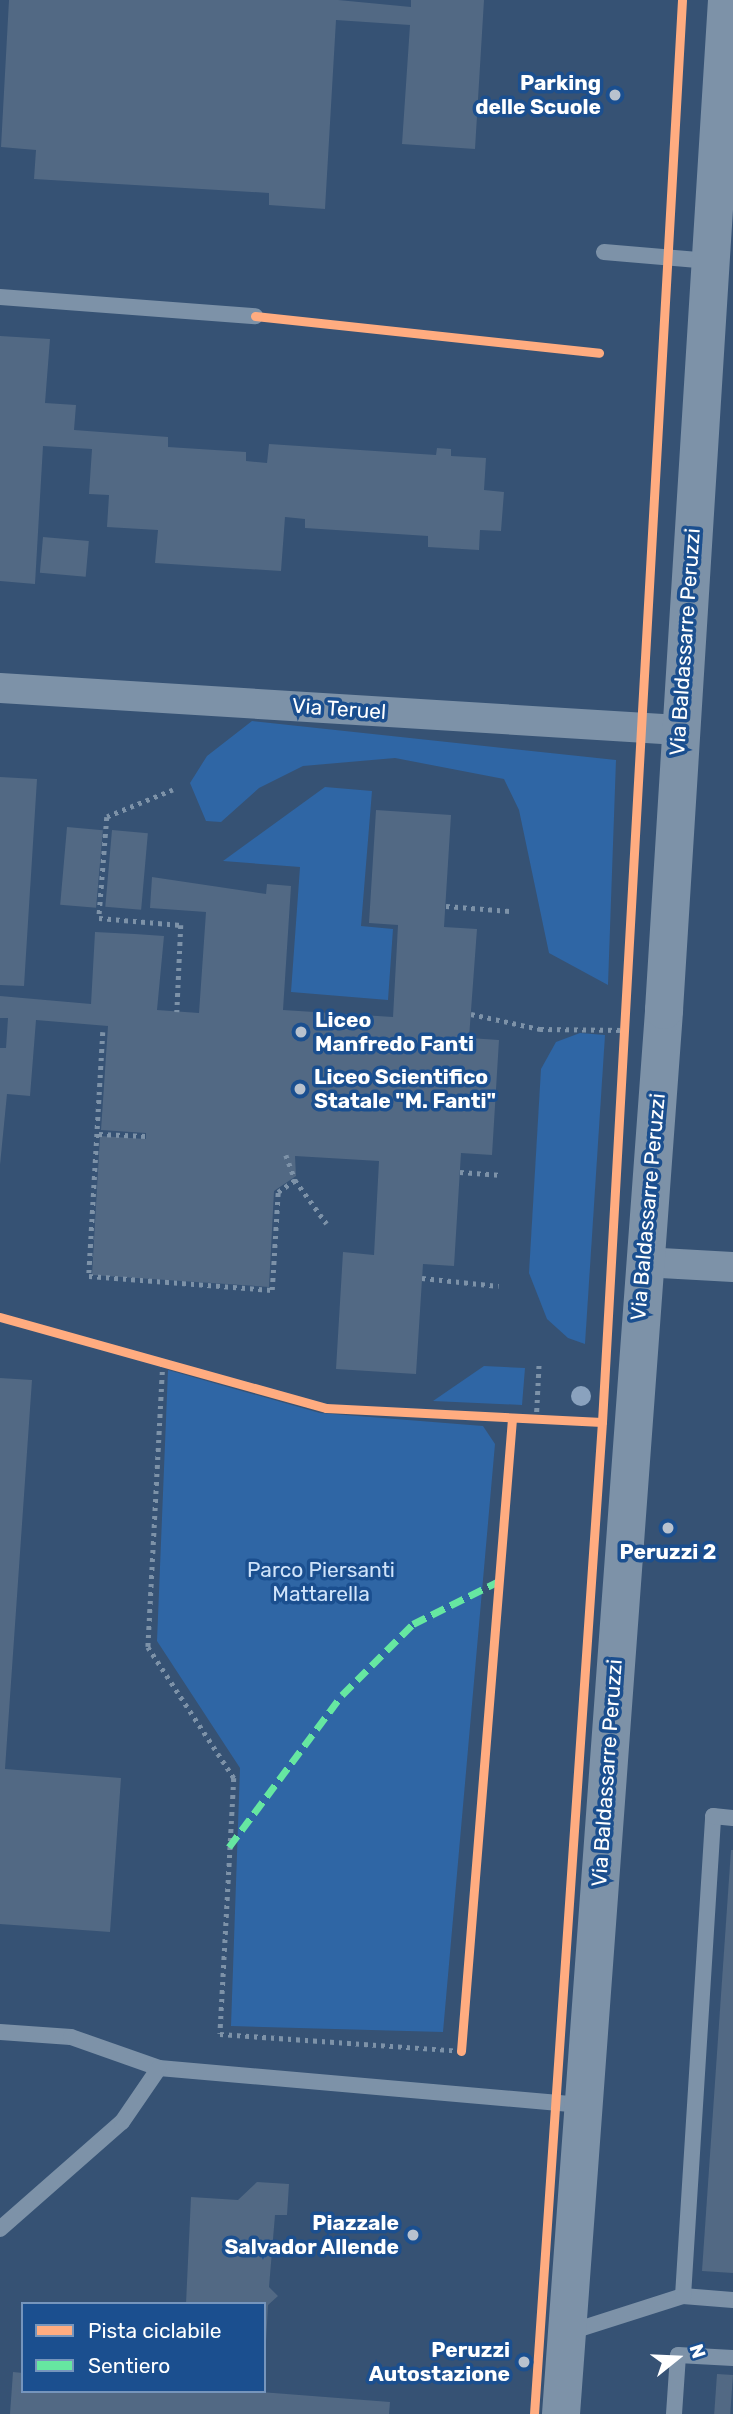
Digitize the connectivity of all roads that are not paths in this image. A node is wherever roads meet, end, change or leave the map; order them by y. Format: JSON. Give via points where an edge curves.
{"nodes":[{"id":1,"x":727,"y":0,"type":"edge"},
{"id":2,"x":604,"y":252,"type":"dead end"},
{"id":3,"x":710,"y":261,"type":"junction"},
{"id":4,"x":0,"y":297,"type":"edge"},
{"id":5,"x":255,"y":316,"type":"dead end"},
{"id":6,"x":0,"y":688,"type":"edge"},
{"id":7,"x":679,"y":730,"type":"junction"},
{"id":8,"x":643,"y":1262,"type":"junction"},
{"id":9,"x":733,"y":1267,"type":"edge"},
{"id":10,"x":733,"y":1818,"type":"edge"},
{"id":11,"x":0,"y":2032,"type":"edge"},
{"id":12,"x":159,"y":2068,"type":"junction"},
{"id":13,"x":584,"y":2105,"type":"junction"},
{"id":14,"x":0,"y":2230,"type":"edge"},
{"id":15,"x":683,"y":2296,"type":"junction"},
{"id":16,"x":733,"y":2300,"type":"edge"},
{"id":17,"x":567,"y":2333,"type":"junction"},
{"id":18,"x":733,"y":2358,"type":"edge"},
{"id":19,"x":561,"y":2414,"type":"edge"},
{"id":20,"x":674,"y":2414,"type":"edge"}],
"edges":[{"from":1,"to":3,"type":"street","name":"Via Baldassarre Peruzzi"},
{"from":2,"to":3,"type":"lane"},
{"from":3,"to":7,"type":"street","name":"Via Baldassarre Peruzzi"},
{"from":4,"to":5,"type":"lane"},
{"from":6,"to":7,"type":"street","name":"Via Teruel"},
{"from":7,"to":8,"type":"street","name":"Via Baldassarre Peruzzi"},
{"from":8,"to":9,"type":"street"},
{"from":8,"to":13,"type":"street","name":"Via Baldassarre Peruzzi"},
{"from":10,"to":15,"type":"lane","via":[[713,1816]]},
{"from":11,"to":12,"type":"lane","via":[[71,2037]]},
{"from":12,"to":13,"type":"lane"},
{"from":12,"to":14,"type":"lane","via":[[122,2122]]},
{"from":13,"to":17,"type":"street","name":"Via Baldassarre Peruzzi"},
{"from":15,"to":16,"type":"lane"},
{"from":15,"to":17,"type":"lane"},
{"from":17,"to":19,"type":"street","name":"Via Baldassarre Peruzzi"},
{"from":18,"to":20,"type":"lane","via":[[678,2355]]}]}
